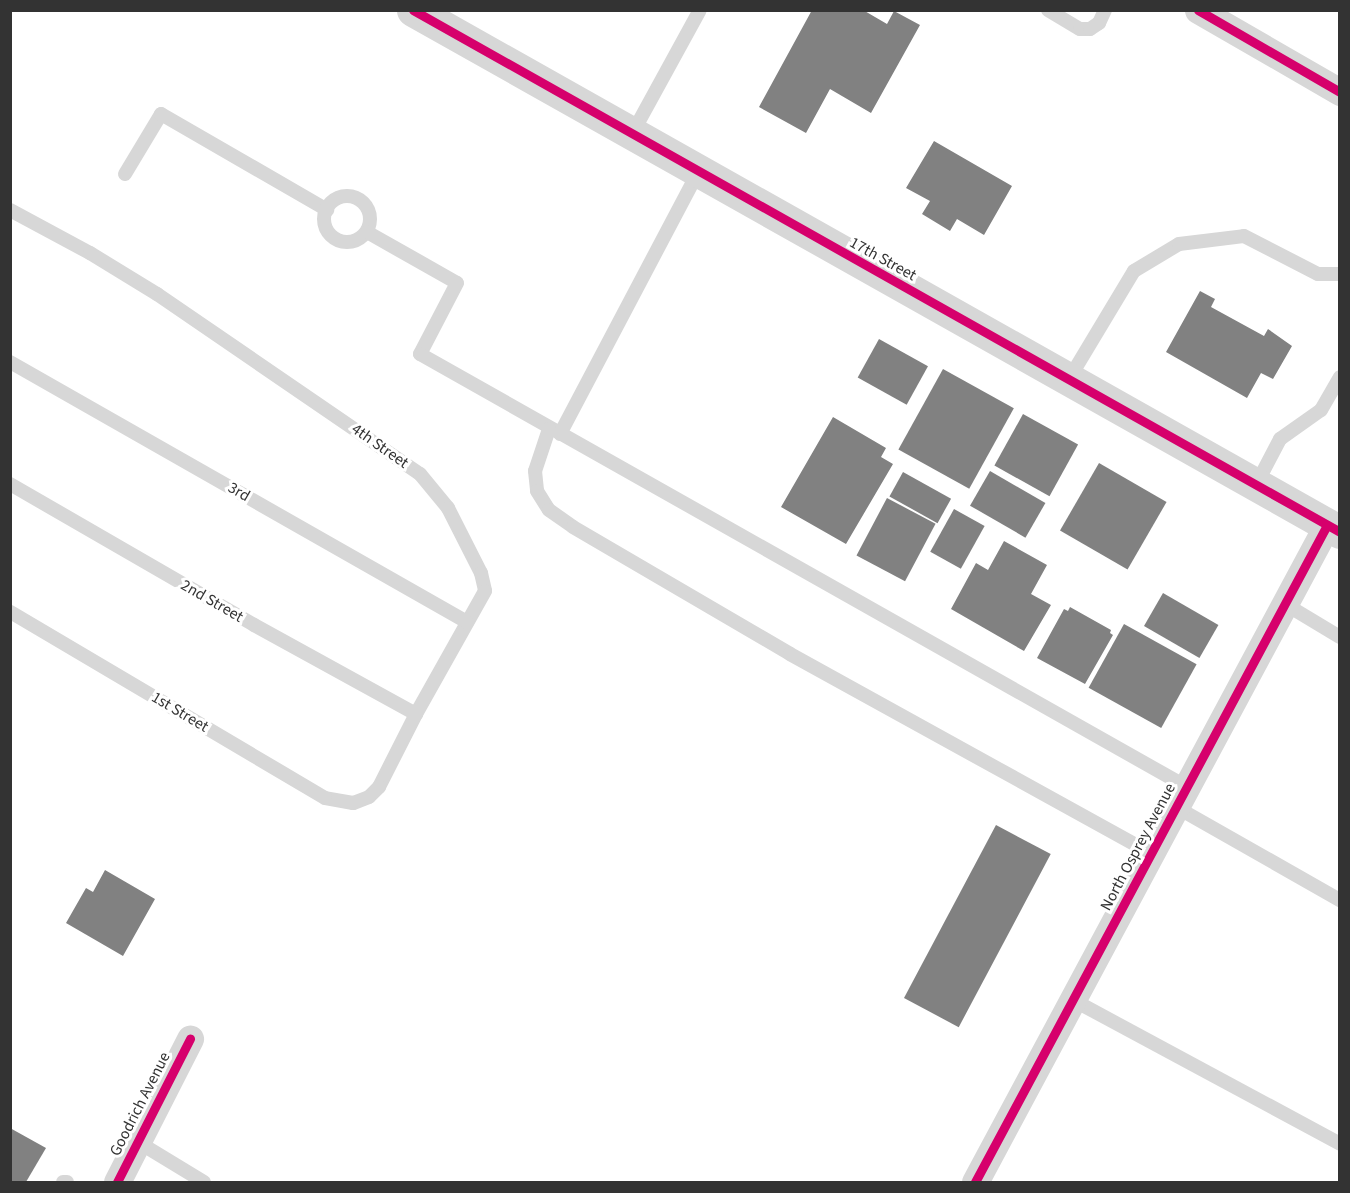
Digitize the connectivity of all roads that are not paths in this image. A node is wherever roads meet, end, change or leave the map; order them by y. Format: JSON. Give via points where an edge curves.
{"nodes":[{"id":1,"x":413,"y":10,"type":"edge"},
{"id":2,"x":699,"y":10,"type":"edge"},
{"id":3,"x":1048,"y":10,"type":"edge"},
{"id":4,"x":1105,"y":10,"type":"edge"},
{"id":5,"x":1198,"y":10,"type":"edge"},
{"id":6,"x":1340,"y":92,"type":"edge"},
{"id":7,"x":632,"y":134,"type":"junction"},
{"id":8,"x":698,"y":172,"type":"junction"},
{"id":9,"x":125,"y":174,"type":"dead end"},
{"id":10,"x":10,"y":210,"type":"edge"},
{"id":11,"x":327,"y":210,"type":"junction"},
{"id":12,"x":367,"y":232,"type":"junction"},
{"id":13,"x":1340,"y":274,"type":"edge"},
{"id":14,"x":10,"y":362,"type":"edge"},
{"id":15,"x":1340,"y":377,"type":"edge"},
{"id":16,"x":1068,"y":380,"type":"junction"},
{"id":17,"x":555,"y":431,"type":"junction"},
{"id":18,"x":10,"y":484,"type":"edge"},
{"id":19,"x":1256,"y":485,"type":"junction"},
{"id":20,"x":1333,"y":529,"type":"edge"},
{"id":21,"x":1285,"y":604,"type":"junction"},
{"id":22,"x":10,"y":612,"type":"edge"},
{"id":23,"x":467,"y":622,"type":"junction"},
{"id":24,"x":1340,"y":637,"type":"edge"},
{"id":25,"x":416,"y":714,"type":"junction"},
{"id":26,"x":1181,"y":797,"type":"junction"},
{"id":27,"x":353,"y":803,"type":"joint"},
{"id":28,"x":1151,"y":853,"type":"junction"},
{"id":29,"x":1340,"y":900,"type":"edge"},
{"id":30,"x":1073,"y":1000,"type":"junction"},
{"id":31,"x":190,"y":1039,"type":"dead end"},
{"id":32,"x":138,"y":1142,"type":"junction"},
{"id":33,"x":1340,"y":1144,"type":"edge"},
{"id":34,"x":117,"y":1182,"type":"edge"},
{"id":35,"x":204,"y":1182,"type":"edge"},
{"id":36,"x":975,"y":1182,"type":"edge"}],
"edges":[{"from":1,"to":7,"type":"street","name":"17th Street"},
{"from":2,"to":7,"type":"lane"},
{"from":3,"to":4,"type":"lane","via":[[1080,29],[1099,23]]},
{"from":5,"to":6,"type":"street"},
{"from":7,"to":8,"type":"street","name":"17th Street"},
{"from":8,"to":16,"type":"street","name":"17th Street"},
{"from":8,"to":17,"type":"lane"},
{"from":9,"to":11,"type":"lane","via":[[161,114]]},
{"from":10,"to":23,"type":"lane","name":"4th Street","via":[[157,294],[420,474],[448,508],[481,573],[485,591]]},
{"from":11,"to":12,"type":"lane","via":[[326,229],[337,240],[351,242]]},
{"from":11,"to":12,"type":"lane","via":[[341,197],[356,198],[370,214]]},
{"from":12,"to":17,"type":"lane","via":[[457,283],[420,354]]},
{"from":13,"to":16,"type":"lane","via":[[1318,274],[1244,236],[1179,244],[1134,271]]},
{"from":14,"to":23,"type":"lane","name":"3rd"},
{"from":15,"to":19,"type":"lane","via":[[1321,410],[1280,439]]},
{"from":16,"to":19,"type":"street","name":"17th Street"},
{"from":17,"to":26,"type":"lane"},
{"from":17,"to":28,"type":"lane","via":[[535,471],[537,490],[549,510],[573,527],[800,660]]},
{"from":18,"to":25,"type":"lane","name":"2nd Street","via":[[254,626]]},
{"from":19,"to":20,"type":"street","name":"17th Street"},
{"from":20,"to":21,"type":"street","name":"North Osprey Avenue"},
{"from":21,"to":24,"type":"lane"},
{"from":21,"to":26,"type":"street","name":"North Osprey Avenue"},
{"from":22,"to":27,"type":"lane","name":"1st Street","via":[[325,798]]},
{"from":23,"to":25,"type":"lane","name":"4th Street"},
{"from":25,"to":27,"type":"lane","name":"4th Street","via":[[379,787],[369,797]]},
{"from":26,"to":28,"type":"street","name":"North Osprey Avenue"},
{"from":26,"to":29,"type":"lane"},
{"from":28,"to":30,"type":"street","name":"North Osprey Avenue"},
{"from":30,"to":33,"type":"lane"},
{"from":30,"to":36,"type":"street","name":"North Osprey Avenue"},
{"from":31,"to":32,"type":"street","name":"Goodrich Avenue"},
{"from":32,"to":34,"type":"street","name":"Goodrich Avenue"},
{"from":32,"to":35,"type":"lane"}]}
